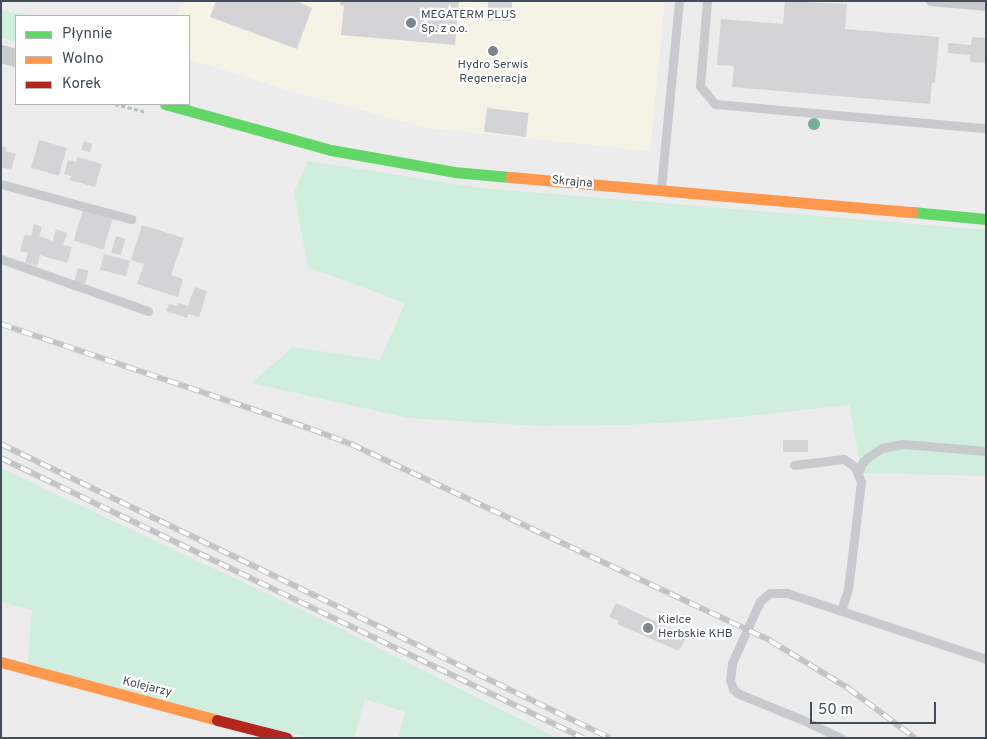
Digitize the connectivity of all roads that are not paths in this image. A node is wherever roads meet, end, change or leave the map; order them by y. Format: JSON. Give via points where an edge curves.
{"nodes":[{"id":1,"x":679,"y":1,"type":"edge"},
{"id":2,"x":707,"y":1,"type":"edge"},
{"id":3,"x":930,"y":1,"type":"edge"},
{"id":4,"x":986,"y":6,"type":"edge"},
{"id":5,"x":1,"y":54,"type":"edge"},
{"id":6,"x":15,"y":58,"type":"edge"},
{"id":7,"x":169,"y":105,"type":"edge"},
{"id":8,"x":986,"y":128,"type":"edge"},
{"id":9,"x":1,"y":184,"type":"edge"},
{"id":10,"x":661,"y":191,"type":"junction"},
{"id":11,"x":131,"y":219,"type":"dead end"},
{"id":12,"x":986,"y":219,"type":"edge"},
{"id":13,"x":1,"y":259,"type":"edge"},
{"id":14,"x":148,"y":311,"type":"dead end"},
{"id":15,"x":986,"y":451,"type":"edge"},
{"id":16,"x":794,"y":465,"type":"dead end"},
{"id":17,"x":858,"y":474,"type":"junction"},
{"id":18,"x":841,"y":610,"type":"junction"},
{"id":19,"x":986,"y":660,"type":"edge"},
{"id":20,"x":1,"y":662,"type":"edge"},
{"id":21,"x":287,"y":738,"type":"edge"},
{"id":22,"x":841,"y":738,"type":"edge"}],
"edges":[{"from":1,"to":10,"type":"lane"},
{"from":2,"to":8,"type":"lane","via":[[700,86],[715,104]]},
{"from":3,"to":4,"type":"lane"},
{"from":5,"to":6,"type":"street"},
{"from":7,"to":10,"type":"street","name":"Skrajna","via":[[331,150],[406,165]]},
{"from":9,"to":11,"type":"lane"},
{"from":10,"to":12,"type":"street","name":"Skrajna"},
{"from":13,"to":14,"type":"lane"},
{"from":15,"to":17,"type":"lane","via":[[902,444],[882,448],[868,456]]},
{"from":16,"to":17,"type":"lane","via":[[844,459],[855,467]]},
{"from":17,"to":18,"type":"lane","via":[[862,482],[848,590]]},
{"from":18,"to":19,"type":"lane"},
{"from":18,"to":22,"type":"lane","via":[[787,592],[770,593],[760,601],[729,671],[730,680],[739,694]]},
{"from":20,"to":21,"type":"street","name":"Kolejarzy"}]}
